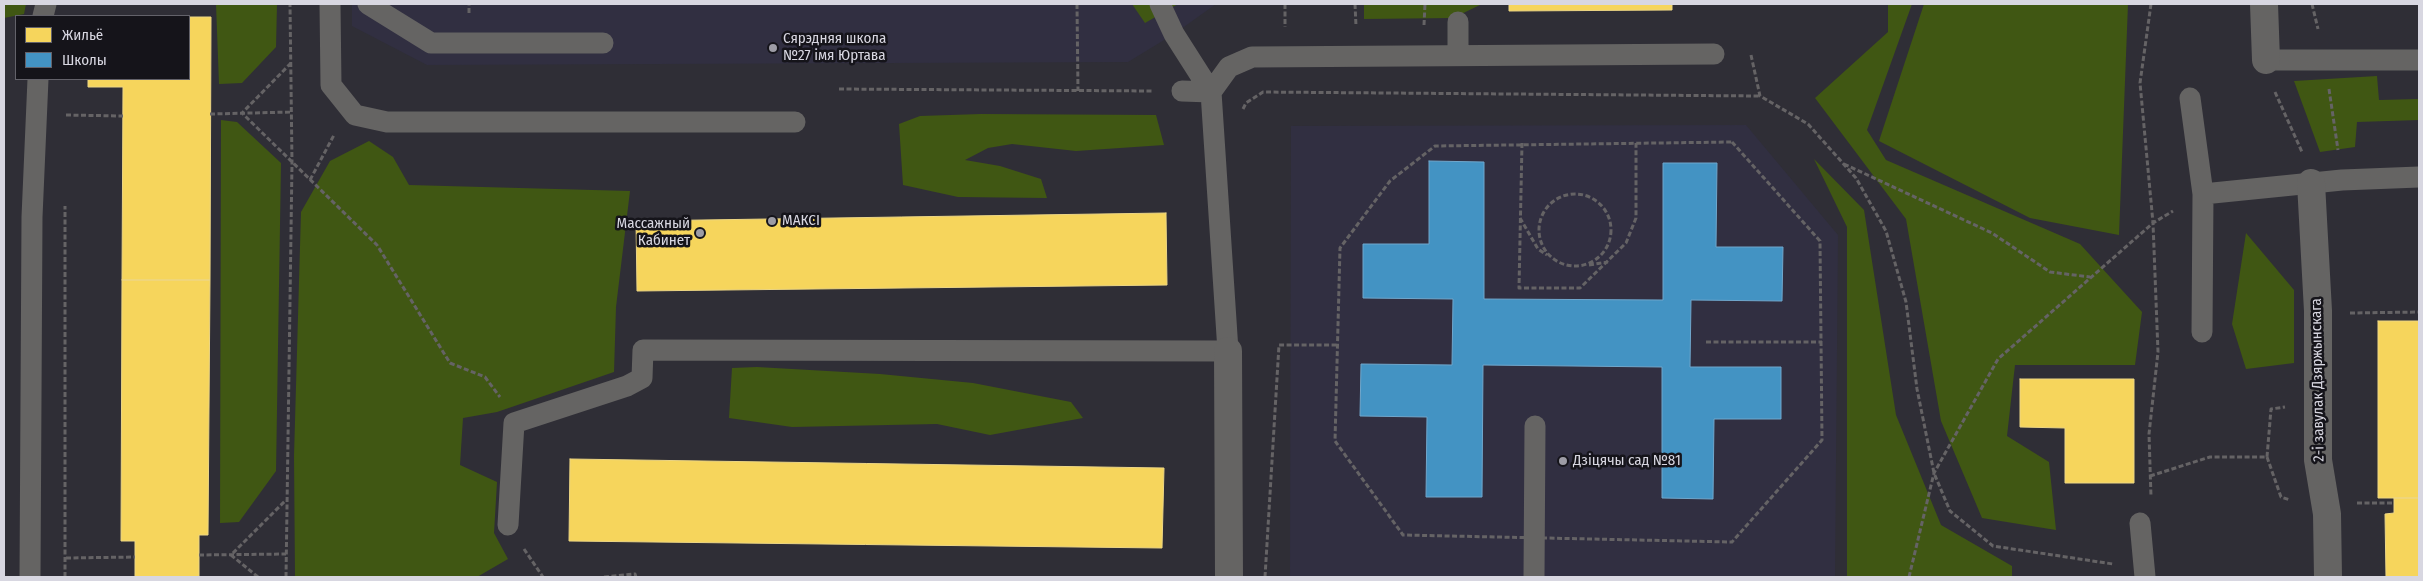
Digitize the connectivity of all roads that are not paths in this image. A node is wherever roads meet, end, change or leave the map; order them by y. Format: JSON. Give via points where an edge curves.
{"nodes":[{"id":1,"x":330,"y":4,"type":"edge"},
{"id":2,"x":368,"y":4,"type":"edge"},
{"id":3,"x":1160,"y":4,"type":"edge"},
{"id":4,"x":2264,"y":4,"type":"edge"},
{"id":5,"x":1458,"y":22,"type":"dead end"},
{"id":6,"x":603,"y":43,"type":"dead end"},
{"id":7,"x":1714,"y":54,"type":"dead end"},
{"id":8,"x":1458,"y":55,"type":"junction"},
{"id":9,"x":2266,"y":60,"type":"joint"},
{"id":10,"x":2419,"y":60,"type":"edge"},
{"id":11,"x":38,"y":80,"type":"edge"},
{"id":12,"x":1182,"y":91,"type":"road end"},
{"id":13,"x":1210,"y":92,"type":"junction"},
{"id":14,"x":2190,"y":98,"type":"dead end"},
{"id":15,"x":795,"y":122,"type":"dead end"},
{"id":16,"x":2419,"y":177,"type":"edge"},
{"id":17,"x":2312,"y":183,"type":"junction"},
{"id":18,"x":2203,"y":194,"type":"junction"},
{"id":19,"x":2202,"y":332,"type":"dead end"},
{"id":20,"x":1228,"y":351,"type":"junction"},
{"id":21,"x":1535,"y":426,"type":"dead end"},
{"id":22,"x":2140,"y":523,"type":"dead end"},
{"id":23,"x":508,"y":525,"type":"road end"},
{"id":24,"x":30,"y":577,"type":"edge"},
{"id":25,"x":1229,"y":577,"type":"edge"},
{"id":26,"x":1534,"y":577,"type":"edge"},
{"id":27,"x":2145,"y":577,"type":"edge"},
{"id":28,"x":2328,"y":577,"type":"edge"}],
"edges":[{"from":1,"to":15,"type":"lane","via":[[331,85],[355,116],[387,122]]},
{"from":2,"to":6,"type":"lane","via":[[432,43]]},
{"from":3,"to":13,"type":"lane","via":[[1174,34]]},
{"from":4,"to":9,"type":"street"},
{"from":5,"to":8,"type":"lane"},
{"from":7,"to":8,"type":"lane"},
{"from":8,"to":13,"type":"lane","via":[[1252,57],[1229,67]]},
{"from":9,"to":10,"type":"lane"},
{"from":11,"to":24,"type":"lane","via":[[32,217]]},
{"from":12,"to":13,"type":"lane"},
{"from":13,"to":20,"type":"lane"},
{"from":14,"to":18,"type":"lane"},
{"from":16,"to":17,"type":"lane"},
{"from":17,"to":18,"type":"lane"},
{"from":17,"to":28,"type":"street","name":"2-і завулак Дзяржынскага","via":[[2318,311],[2318,460],[2327,514]]},
{"from":18,"to":19,"type":"lane"},
{"from":20,"to":23,"type":"lane","via":[[643,350],[642,378],[627,386],[514,423]]},
{"from":20,"to":25,"type":"street"},
{"from":21,"to":26,"type":"lane"},
{"from":22,"to":27,"type":"lane"}]}
